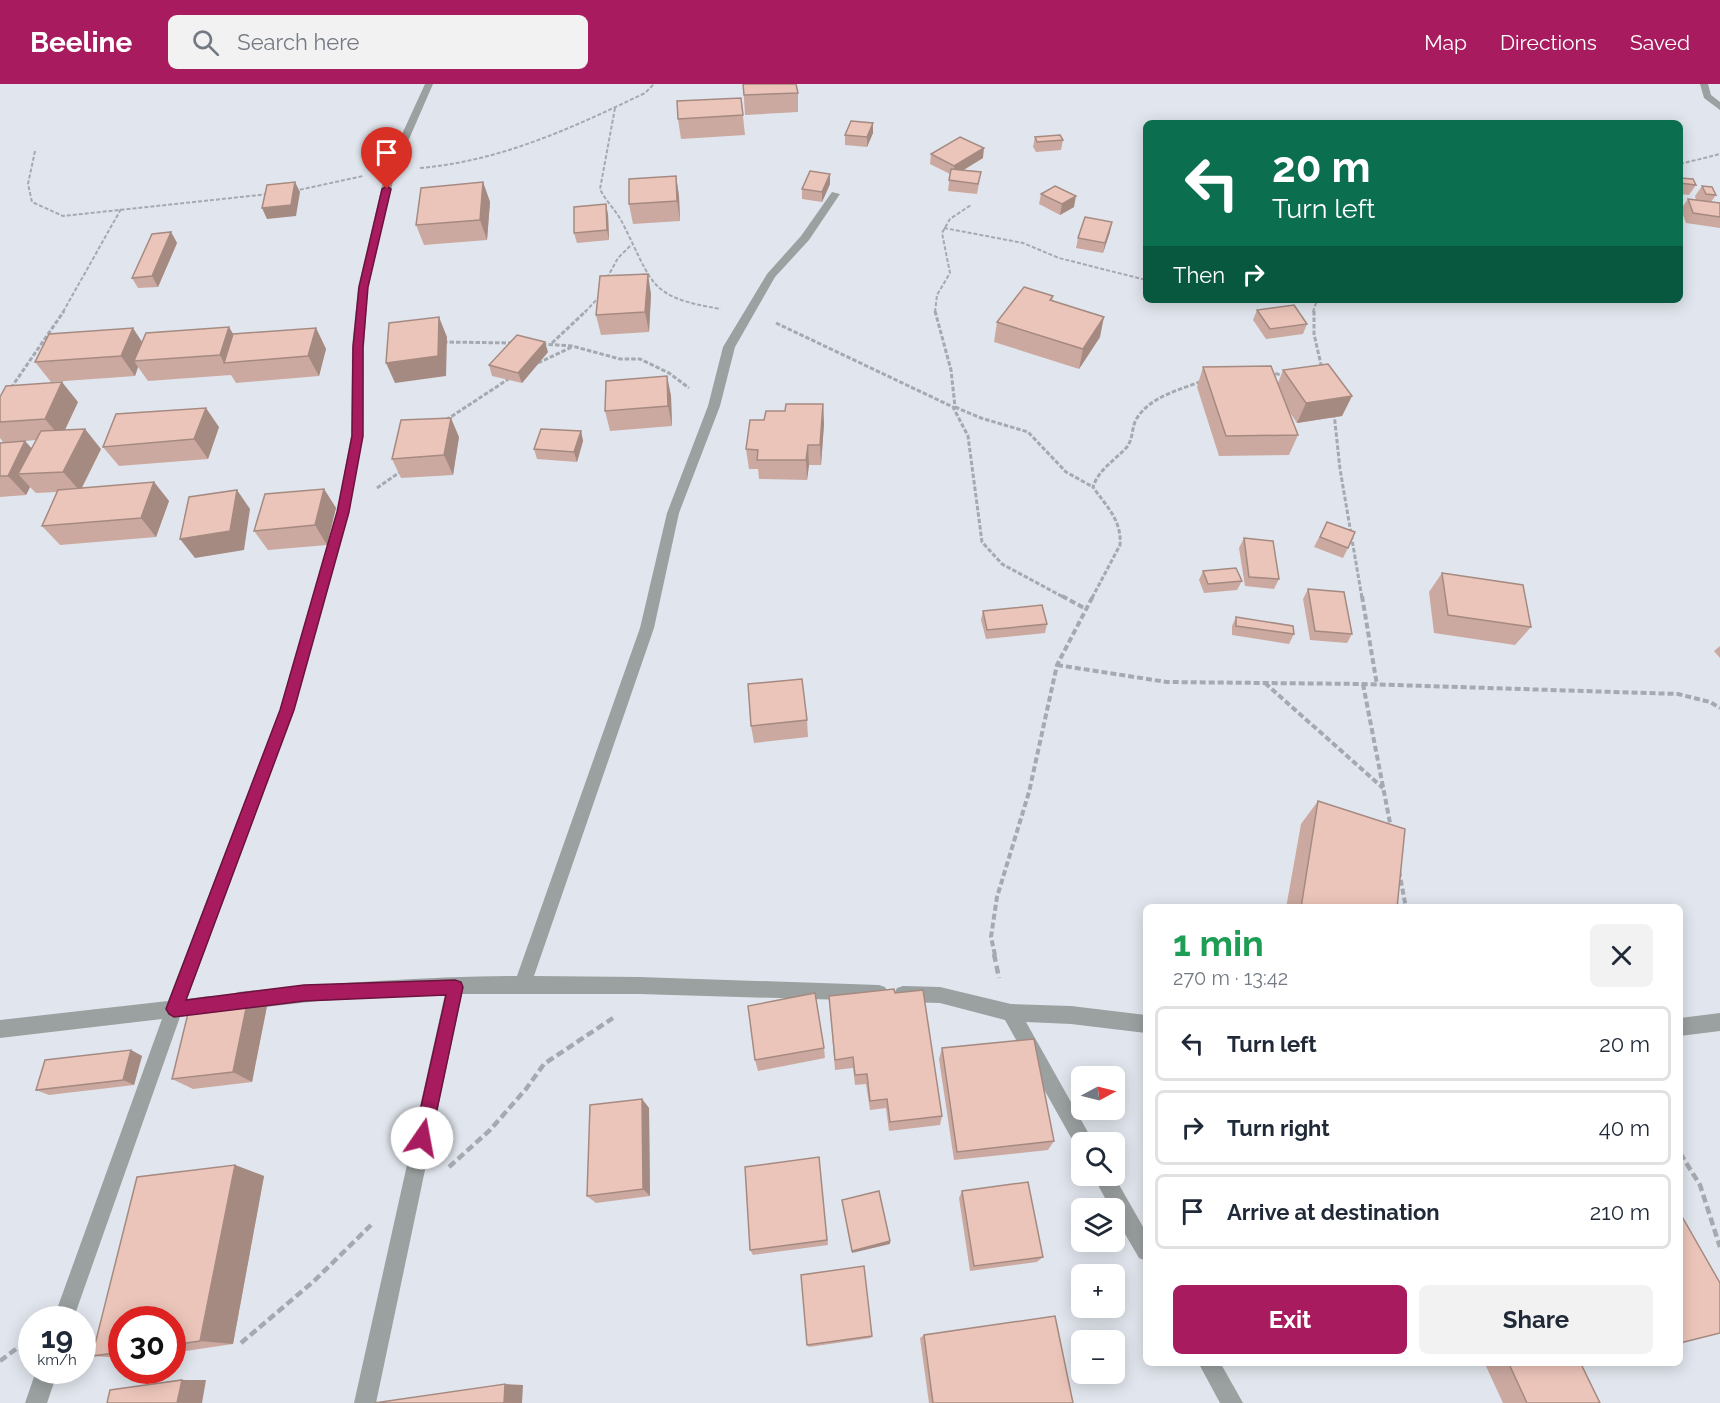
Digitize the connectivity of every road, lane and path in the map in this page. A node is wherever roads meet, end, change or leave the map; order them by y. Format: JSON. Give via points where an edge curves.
{"nodes":[{"id":1,"x":429,"y":84,"type":"edge"},
{"id":2,"x":654,"y":84,"type":"edge"},
{"id":3,"x":1704,"y":84,"type":"edge"},
{"id":4,"x":615,"y":107,"type":"junction"},
{"id":5,"x":1720,"y":107,"type":"edge"},
{"id":6,"x":35,"y":151,"type":"dead end"},
{"id":7,"x":1720,"y":154,"type":"edge"},
{"id":8,"x":1683,"y":163,"type":"edge"},
{"id":9,"x":391,"y":169,"type":"junction"},
{"id":10,"x":288,"y":192,"type":"edge"},
{"id":11,"x":276,"y":193,"type":"edge"},
{"id":12,"x":835,"y":194,"type":"dead end"},
{"id":13,"x":971,"y":205,"type":"dead end"},
{"id":14,"x":121,"y":209,"type":"junction"},
{"id":15,"x":944,"y":228,"type":"junction"},
{"id":16,"x":631,"y":245,"type":"junction"},
{"id":17,"x":1143,"y":279,"type":"edge"},
{"id":18,"x":606,"y":281,"type":"edge"},
{"id":19,"x":602,"y":292,"type":"edge"},
{"id":20,"x":1316,"y":303,"type":"edge"},
{"id":21,"x":749,"y":312,"type":"junction"},
{"id":22,"x":433,"y":343,"type":"edge"},
{"id":23,"x":520,"y":343,"type":"edge"},
{"id":24,"x":541,"y":344,"type":"edge"},
{"id":25,"x":552,"y":344,"type":"junction"},
{"id":26,"x":572,"y":346,"type":"junction"},
{"id":27,"x":529,"y":367,"type":"edge"},
{"id":28,"x":1259,"y":370,"type":"edge"},
{"id":29,"x":519,"y":373,"type":"edge"},
{"id":30,"x":1323,"y":373,"type":"edge"},
{"id":31,"x":1292,"y":377,"type":"edge"},
{"id":32,"x":1210,"y":378,"type":"edge"},
{"id":33,"x":8,"y":393,"type":"edge"},
{"id":34,"x":714,"y":406,"type":"junction"},
{"id":35,"x":954,"y":407,"type":"junction"},
{"id":36,"x":1334,"y":412,"type":"edge"},
{"id":37,"x":440,"y":423,"type":"edge"},
{"id":38,"x":405,"y":465,"type":"edge"},
{"id":39,"x":1093,"y":487,"type":"junction"},
{"id":40,"x":343,"y":512,"type":"junction"},
{"id":41,"x":1086,"y":609,"type":"junction"},
{"id":42,"x":1057,"y":665,"type":"junction"},
{"id":43,"x":1265,"y":683,"type":"junction"},
{"id":44,"x":1363,"y":684,"type":"junction"},
{"id":45,"x":1377,"y":685,"type":"junction"},
{"id":46,"x":1720,"y":708,"type":"edge"},
{"id":47,"x":1383,"y":788,"type":"junction"},
{"id":48,"x":1392,"y":834,"type":"edge"},
{"id":49,"x":1398,"y":868,"type":"edge"},
{"id":50,"x":1405,"y":904,"type":"edge"},
{"id":51,"x":523,"y":983,"type":"junction"},
{"id":52,"x":658,"y":985,"type":"junction"},
{"id":53,"x":455,"y":987,"type":"junction"},
{"id":54,"x":174,"y":1009,"type":"junction"},
{"id":55,"x":1011,"y":1012,"type":"junction"},
{"id":56,"x":1720,"y":1022,"type":"edge"},
{"id":57,"x":1143,"y":1024,"type":"edge"},
{"id":58,"x":1683,"y":1027,"type":"edge"},
{"id":59,"x":0,"y":1029,"type":"edge"},
{"id":60,"x":1079,"y":1132,"type":"edge"},
{"id":61,"x":1683,"y":1156,"type":"edge"},
{"id":62,"x":1109,"y":1186,"type":"edge"},
{"id":63,"x":408,"y":1203,"type":"junction"},
{"id":64,"x":1143,"y":1246,"type":"edge"},
{"id":65,"x":1720,"y":1247,"type":"edge"},
{"id":66,"x":68,"y":1306,"type":"edge"},
{"id":67,"x":241,"y":1343,"type":"dead end"},
{"id":68,"x":18,"y":1348,"type":"edge"},
{"id":69,"x":0,"y":1361,"type":"edge"},
{"id":70,"x":1210,"y":1366,"type":"edge"},
{"id":71,"x":43,"y":1384,"type":"edge"},
{"id":72,"x":36,"y":1403,"type":"edge"},
{"id":73,"x":365,"y":1403,"type":"edge"},
{"id":74,"x":1232,"y":1403,"type":"edge"}],
"edges":[{"from":1,"to":9,"type":"street"},
{"from":2,"to":4,"type":"path","via":[[645,93]]},
{"from":3,"to":5,"type":"street","via":[[1707,96]]},
{"from":4,"to":9,"type":"path","via":[[574,127],[478,160]]},
{"from":4,"to":16,"type":"path","via":[[600,189],[605,202],[622,222]]},
{"from":6,"to":14,"type":"path","via":[[28,184],[32,202],[63,216]]},
{"from":7,"to":8,"type":"path"},
{"from":9,"to":10,"type":"path"},
{"from":9,"to":40,"type":"street","via":[[363,287],[357,436]]},
{"from":11,"to":14,"type":"path"},
{"from":12,"to":21,"type":"street","via":[[805,238],[771,276]]},
{"from":13,"to":15,"type":"path"},
{"from":14,"to":33,"type":"path","via":[[63,312]]},
{"from":15,"to":17,"type":"path","via":[[1023,243],[1059,258]]},
{"from":15,"to":35,"type":"path","via":[[950,273],[934,308],[951,370]]},
{"from":16,"to":18,"type":"path","via":[[612,267]]},
{"from":16,"to":21,"type":"path","via":[[665,295]]},
{"from":19,"to":25,"type":"path"},
{"from":20,"to":30,"type":"path","via":[[1315,338]]},
{"from":21,"to":34,"type":"street","via":[[729,347]]},
{"from":21,"to":35,"type":"path"},
{"from":22,"to":23,"type":"path"},
{"from":24,"to":25,"type":"path"},
{"from":25,"to":26,"type":"path"},
{"from":26,"to":27,"type":"path"},
{"from":26,"to":34,"type":"path","via":[[620,359],[640,359],[669,373]]},
{"from":28,"to":31,"type":"path"},
{"from":29,"to":37,"type":"path"},
{"from":32,"to":39,"type":"path","via":[[1156,400],[1138,415],[1127,447],[1110,461]]},
{"from":34,"to":51,"type":"street","via":[[673,513],[647,628]]},
{"from":35,"to":39,"type":"path","via":[[1028,432],[1066,472]]},
{"from":35,"to":41,"type":"path","via":[[970,445],[982,542],[1002,564]]},
{"from":36,"to":45,"type":"path"},
{"from":38,"to":40,"type":"path","via":[[399,474]]},
{"from":39,"to":41,"type":"path","via":[[1117,519],[1122,537]]},
{"from":40,"to":54,"type":"street","via":[[287,710]]},
{"from":41,"to":42,"type":"path"},
{"from":42,"to":43,"type":"path","via":[[1167,682]]},
{"from":42,"to":55,"type":"path","via":[[1029,792],[997,897],[991,937],[998,975]]},
{"from":43,"to":44,"type":"path"},
{"from":43,"to":47,"type":"path"},
{"from":44,"to":45,"type":"path"},
{"from":44,"to":47,"type":"path"},
{"from":45,"to":46,"type":"path","via":[[1678,694]]},
{"from":47,"to":48,"type":"path"},
{"from":49,"to":50,"type":"path"},
{"from":51,"to":52,"type":"street"},
{"from":51,"to":53,"type":"street"},
{"from":52,"to":55,"type":"street","via":[[940,995]]},
{"from":52,"to":63,"type":"path","via":[[544,1064],[490,1130]]},
{"from":53,"to":54,"type":"street","via":[[304,993]]},
{"from":53,"to":63,"type":"street"},
{"from":54,"to":59,"type":"street"},
{"from":54,"to":66,"type":"street"},
{"from":55,"to":57,"type":"street"},
{"from":55,"to":60,"type":"street"},
{"from":56,"to":58,"type":"street"},
{"from":61,"to":65,"type":"path","via":[[1701,1185]]},
{"from":62,"to":64,"type":"street"},
{"from":63,"to":67,"type":"path","via":[[365,1228],[314,1281]]},
{"from":63,"to":73,"type":"street"},
{"from":68,"to":69,"type":"path"},
{"from":70,"to":74,"type":"street"},
{"from":71,"to":72,"type":"street"}]}
